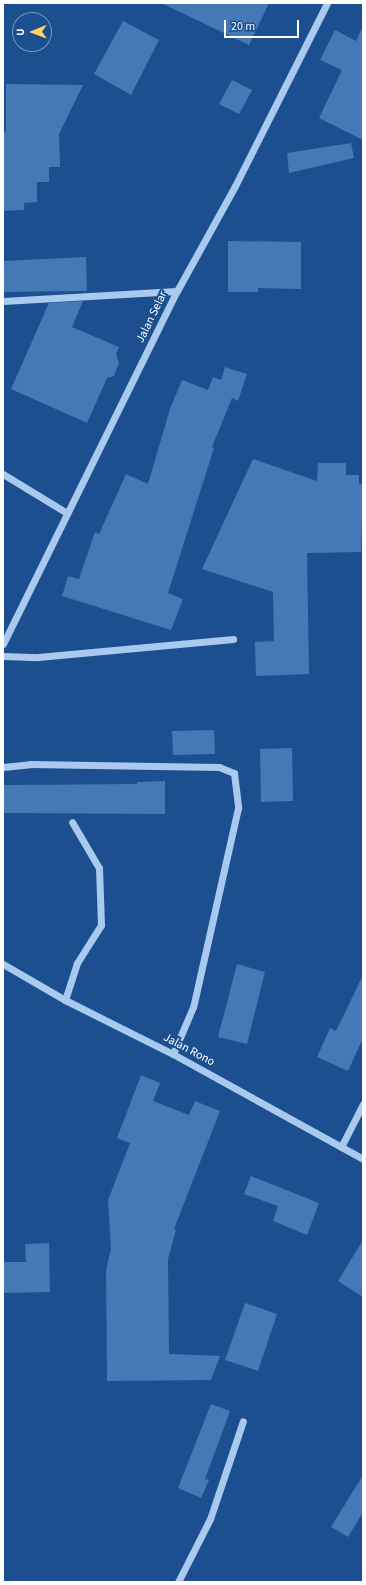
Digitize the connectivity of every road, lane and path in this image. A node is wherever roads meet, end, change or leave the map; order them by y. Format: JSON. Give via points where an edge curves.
{"nodes":[{"id":1,"x":327,"y":3,"type":"edge"},
{"id":2,"x":177,"y":291,"type":"junction"},
{"id":3,"x":3,"y":301,"type":"edge"},
{"id":4,"x":3,"y":474,"type":"edge"},
{"id":5,"x":67,"y":513,"type":"junction"},
{"id":6,"x":233,"y":640,"type":"dead end"},
{"id":7,"x":3,"y":644,"type":"edge"},
{"id":8,"x":3,"y":656,"type":"edge"},
{"id":9,"x":3,"y":767,"type":"edge"},
{"id":10,"x":72,"y":822,"type":"dead end"},
{"id":11,"x":3,"y":964,"type":"edge"},
{"id":12,"x":65,"y":1000,"type":"junction"},
{"id":13,"x":173,"y":1054,"type":"junction"},
{"id":14,"x":363,"y":1104,"type":"edge"},
{"id":15,"x":341,"y":1147,"type":"junction"},
{"id":16,"x":363,"y":1159,"type":"edge"},
{"id":17,"x":243,"y":1421,"type":"dead end"},
{"id":18,"x":178,"y":1582,"type":"edge"}],
"edges":[{"from":1,"to":2,"type":"street","name":"Jalan Selar","via":[[235,186]]},
{"from":2,"to":3,"type":"street"},
{"from":2,"to":5,"type":"street","name":"Jalan Selar"},
{"from":4,"to":5,"type":"street"},
{"from":5,"to":7,"type":"street","name":"Jalan Selar"},
{"from":6,"to":8,"type":"street","via":[[38,658]]},
{"from":9,"to":13,"type":"street","via":[[30,764],[219,767],[234,773],[238,808],[192,1007]]},
{"from":10,"to":12,"type":"street","via":[[99,868],[101,925],[77,963]]},
{"from":11,"to":12,"type":"street","name":"Jalan Rono"},
{"from":12,"to":13,"type":"street","name":"Jalan Rono"},
{"from":13,"to":15,"type":"street","name":"Jalan Rono"},
{"from":14,"to":15,"type":"street"},
{"from":15,"to":16,"type":"street","name":"Jalan Rono"},
{"from":17,"to":18,"type":"street","via":[[210,1519]]}]}
